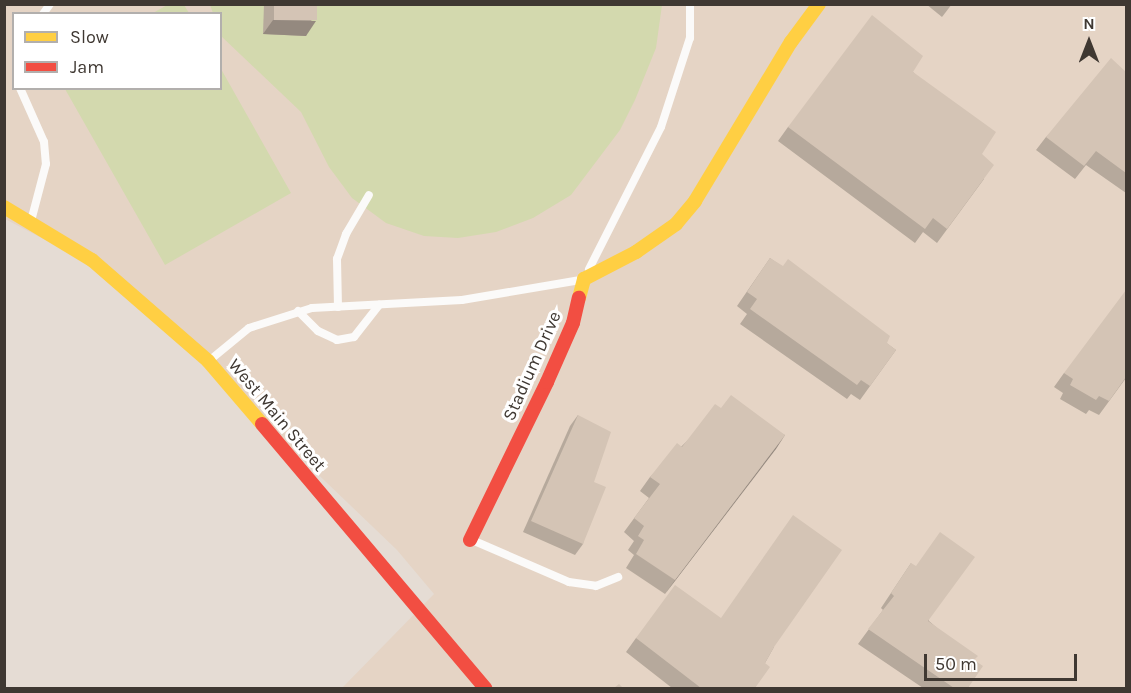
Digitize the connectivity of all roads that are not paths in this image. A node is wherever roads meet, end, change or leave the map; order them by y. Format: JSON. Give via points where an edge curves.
{"nodes":[{"id":1,"x":690,"y":4,"type":"edge"},
{"id":2,"x":819,"y":4,"type":"edge"},
{"id":3,"x":21,"y":90,"type":"edge"},
{"id":4,"x":369,"y":195,"type":"dead end"},
{"id":5,"x":4,"y":207,"type":"edge"},
{"id":6,"x":31,"y":221,"type":"junction"},
{"id":7,"x":584,"y":279,"type":"junction"},
{"id":8,"x":379,"y":304,"type":"junction"},
{"id":9,"x":338,"y":307,"type":"junction"},
{"id":10,"x":298,"y":311,"type":"junction"},
{"id":11,"x":208,"y":361,"type":"junction"},
{"id":12,"x":471,"y":540,"type":"joint"},
{"id":13,"x":618,"y":577,"type":"dead end"},
{"id":14,"x":484,"y":688,"type":"edge"}],
"edges":[{"from":1,"to":7,"type":"lane","via":[[690,38],[661,127]]},
{"from":2,"to":7,"type":"street","via":[[791,42],[695,201],[676,224],[636,252]]},
{"from":3,"to":6,"type":"lane","via":[[44,142],[46,164]]},
{"from":4,"to":9,"type":"lane","via":[[346,234],[337,259]]},
{"from":5,"to":6,"type":"street","name":"West Main Street"},
{"from":6,"to":11,"type":"street","name":"West Main Street","via":[[114,278]]},
{"from":7,"to":8,"type":"lane","via":[[462,300]]},
{"from":7,"to":12,"type":"street","name":"Stadium Drive","via":[[573,323],[548,382]]},
{"from":8,"to":9,"type":"lane"},
{"from":8,"to":10,"type":"lane","via":[[354,337],[337,340],[318,331]]},
{"from":9,"to":10,"type":"lane"},
{"from":10,"to":11,"type":"lane","via":[[249,328]]},
{"from":11,"to":14,"type":"street","name":"West Main Street"},
{"from":12,"to":13,"type":"lane","via":[[569,582],[597,586]]}]}
